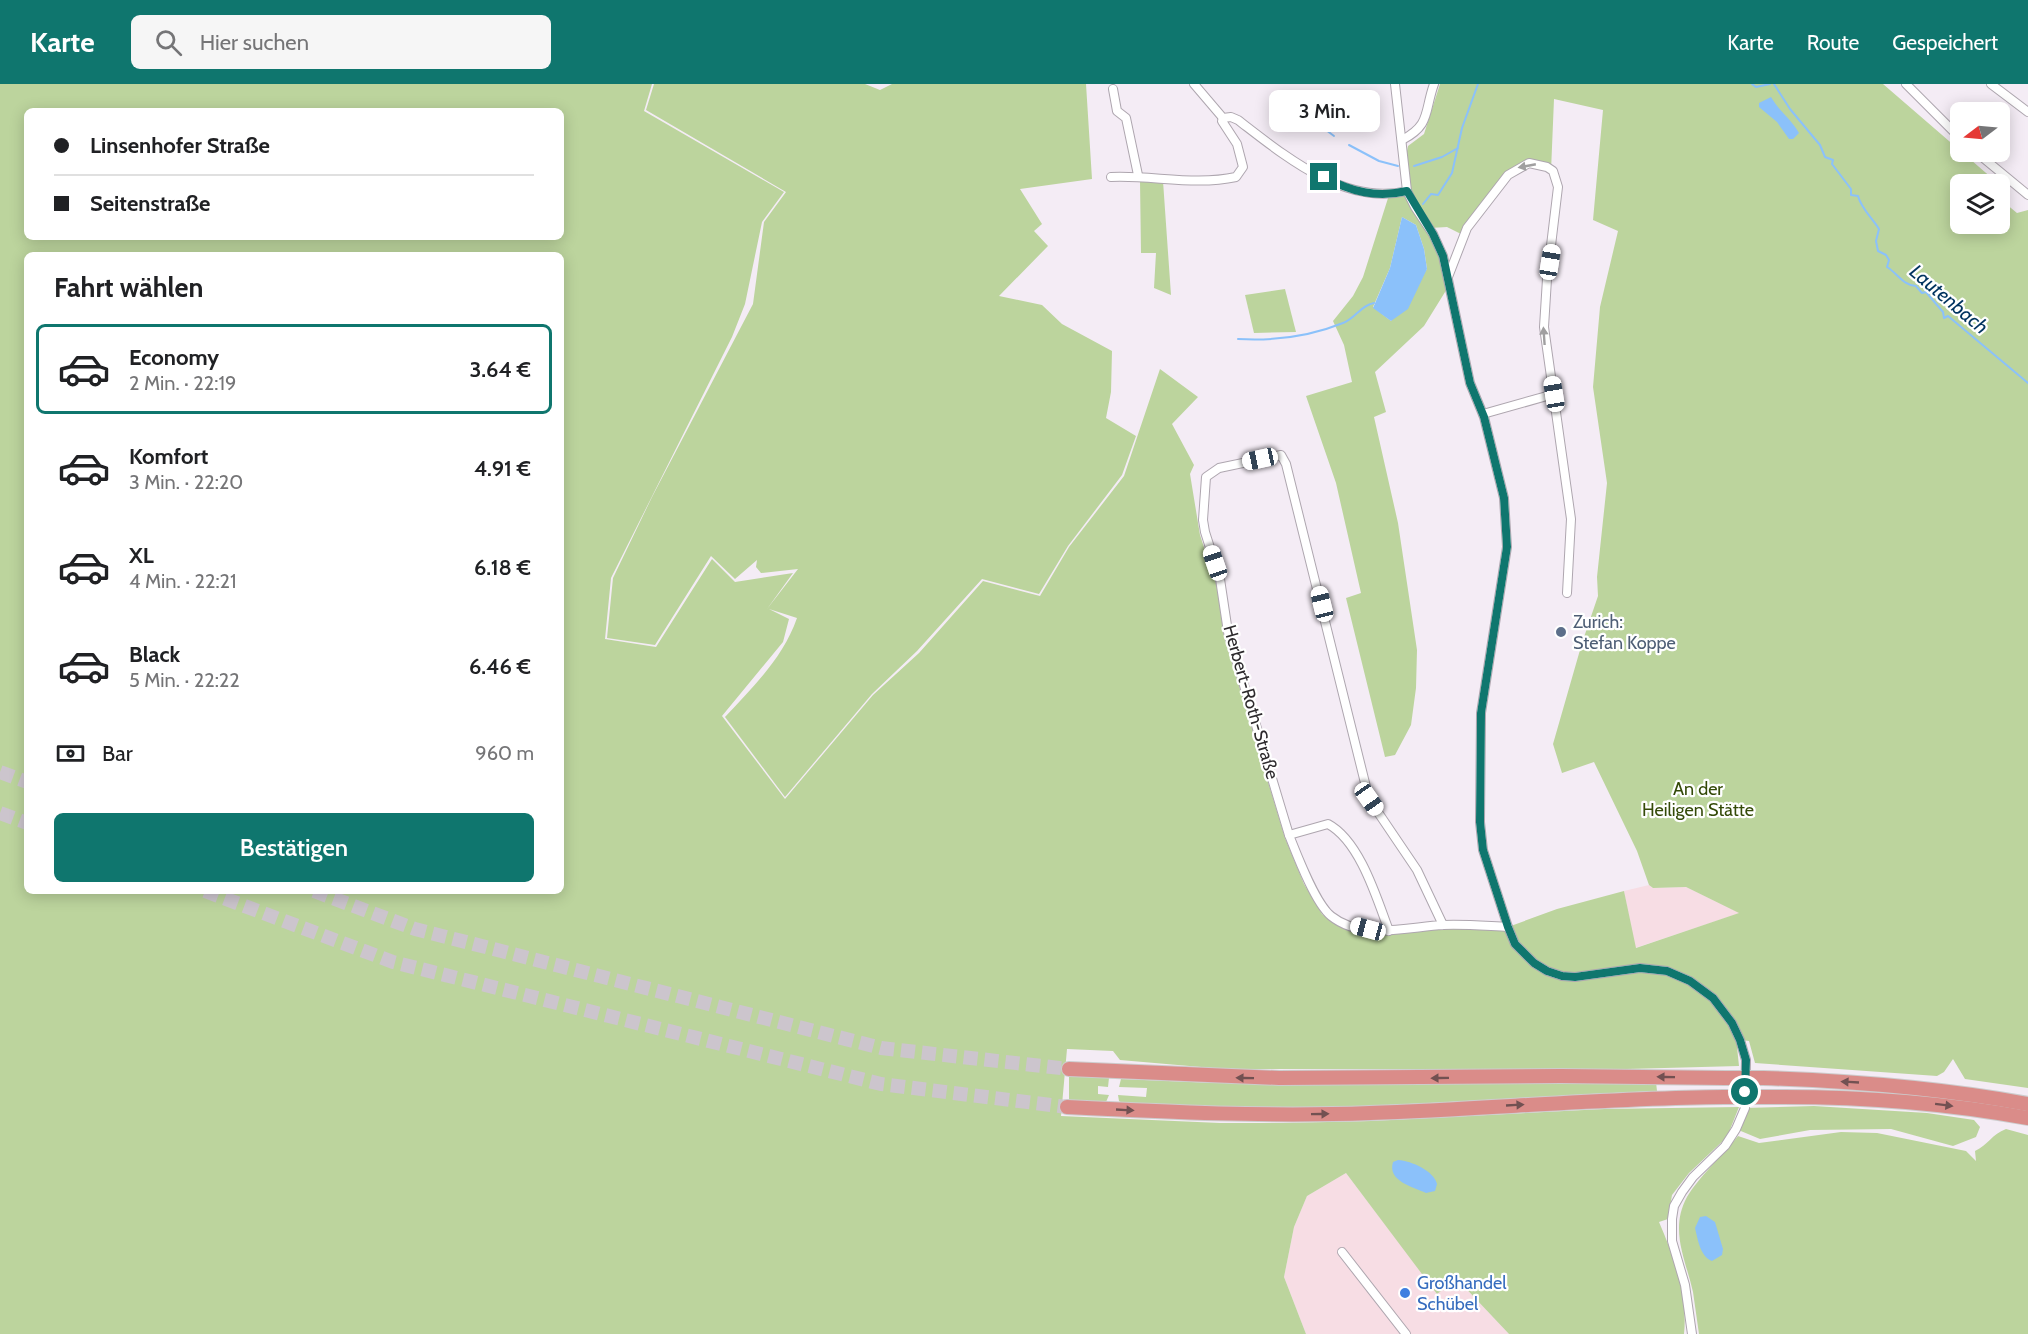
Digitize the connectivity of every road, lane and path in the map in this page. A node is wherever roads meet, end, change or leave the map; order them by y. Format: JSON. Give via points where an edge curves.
{"nodes":[{"id":1,"x":1194,"y":84,"type":"edge"},
{"id":2,"x":1395,"y":84,"type":"edge"},
{"id":3,"x":1434,"y":84,"type":"edge"},
{"id":4,"x":1906,"y":84,"type":"edge"},
{"id":5,"x":1991,"y":84,"type":"edge"},
{"id":6,"x":1113,"y":89,"type":"dead end"},
{"id":7,"x":2028,"y":112,"type":"edge"},
{"id":8,"x":1223,"y":118,"type":"junction"},
{"id":9,"x":1950,"y":128,"type":"edge"},
{"id":10,"x":1402,"y":140,"type":"junction"},
{"id":11,"x":1988,"y":162,"type":"edge"},
{"id":12,"x":1138,"y":175,"type":"junction"},
{"id":13,"x":1111,"y":177,"type":"dead end"},
{"id":14,"x":1407,"y":191,"type":"junction"},
{"id":15,"x":2028,"y":195,"type":"edge"},
{"id":16,"x":1448,"y":277,"type":"junction"},
{"id":17,"x":1554,"y":394,"type":"junction"},
{"id":18,"x":1483,"y":414,"type":"junction"},
{"id":19,"x":1567,"y":593,"type":"dead end"},
{"id":20,"x":1289,"y":834,"type":"junction"},
{"id":21,"x":1443,"y":925,"type":"junction"},
{"id":22,"x":1508,"y":927,"type":"junction"},
{"id":23,"x":1389,"y":931,"type":"junction"},
{"id":24,"x":1069,"y":1069,"type":"tunnel mouth"},
{"id":25,"x":2028,"y":1104,"type":"edge"},
{"id":26,"x":1067,"y":1107,"type":"tunnel mouth"},
{"id":27,"x":2028,"y":1118,"type":"edge"},
{"id":28,"x":1342,"y":1252,"type":"dead end"},
{"id":29,"x":1406,"y":1334,"type":"edge"},
{"id":30,"x":1692,"y":1334,"type":"edge"}],
"edges":[{"from":1,"to":8,"type":"street"},
{"from":2,"to":10,"type":"street"},
{"from":3,"to":10,"type":"street","via":[[1423,125]]},
{"from":4,"to":9,"type":"street"},
{"from":5,"to":7,"type":"street"},
{"from":6,"to":12,"type":"street","via":[[1117,111],[1126,118]]},
{"from":8,"to":12,"type":"street","via":[[1244,167],[1236,177],[1205,180]]},
{"from":8,"to":14,"type":"street","via":[[1238,120],[1277,150],[1338,185],[1374,194]]},
{"from":10,"to":14,"type":"street"},
{"from":11,"to":15,"type":"street"},
{"from":12,"to":13,"type":"street"},
{"from":14,"to":16,"type":"street","via":[[1437,242]]},
{"from":17,"to":16,"type":"street","one_way":true,"via":[[1546,356],[1544,316],[1558,194],[1557,179],[1547,167],[1530,163],[1514,170],[1467,228]]},
{"from":16,"to":18,"type":"street","via":[[1470,383]]},
{"from":17,"to":18,"type":"street"},
{"from":17,"to":19,"type":"street","via":[[1571,519]]},
{"from":18,"to":22,"type":"street","via":[[1504,498],[1507,547],[1481,713],[1480,822],[1483,850]]},
{"from":20,"to":21,"type":"street","name":"Herbert-Roth-Straße","via":[[1228,632],[1220,579],[1203,520],[1206,477],[1211,472],[1281,455],[1369,799],[1417,870]]},
{"from":20,"to":23,"type":"street","name":"Herbert-Roth-Straße","via":[[1301,866],[1329,915],[1341,922]]},
{"from":20,"to":23,"type":"street","via":[[1328,824],[1343,836],[1369,878]]},
{"from":21,"to":22,"type":"street","name":"Herbert-Roth-Straße"},
{"from":21,"to":23,"type":"street","name":"Herbert-Roth-Straße"},
{"from":22,"to":30,"type":"street","via":[[1515,944],[1534,963],[1562,976],[1640,968],[1667,971],[1690,981],[1713,998],[1740,1040],[1746,1060],[1745,1108],[1725,1146],[1693,1177],[1674,1206],[1672,1241]]},
{"from":25,"to":24,"type":"highway","one_way":true,"bridge":true,"via":[[1865,1083],[1763,1078],[1279,1078]]},
{"from":26,"to":27,"type":"highway","one_way":true,"bridge":true,"via":[[1218,1113],[1370,1113],[1664,1098],[1814,1096],[1896,1100]]},
{"from":28,"to":29,"type":"street"}]}
